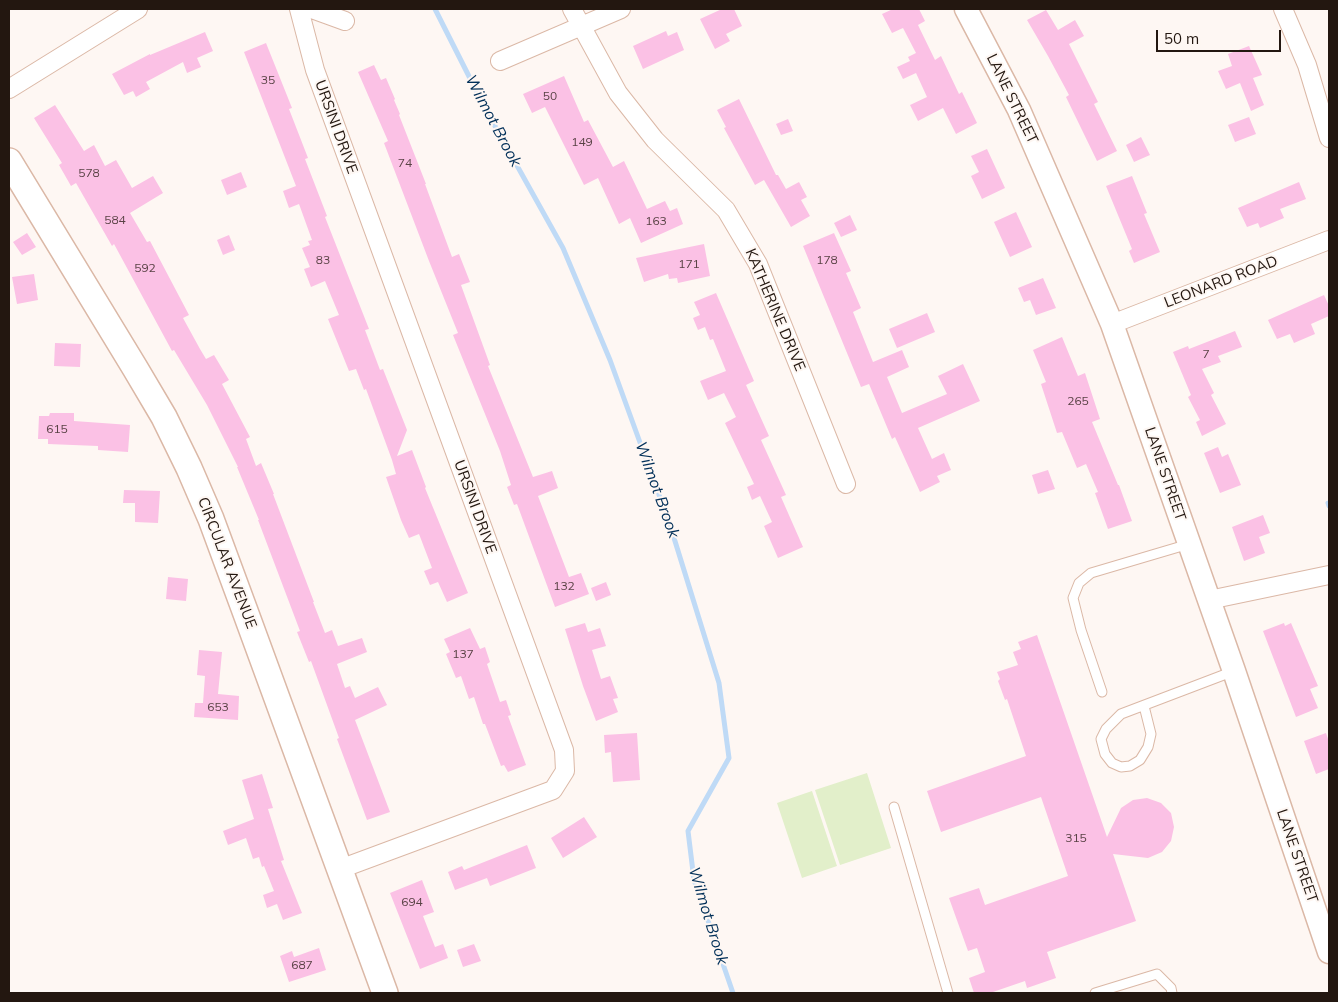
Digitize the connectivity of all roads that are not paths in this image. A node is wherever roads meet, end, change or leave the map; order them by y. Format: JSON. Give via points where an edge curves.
{"nodes":[{"id":1,"x":138,"y":9,"type":"edge"},
{"id":2,"x":299,"y":9,"type":"edge"},
{"id":3,"x":312,"y":9,"type":"edge"},
{"id":4,"x":572,"y":9,"type":"edge"},
{"id":5,"x":621,"y":9,"type":"edge"},
{"id":6,"x":966,"y":9,"type":"edge"},
{"id":7,"x":1283,"y":9,"type":"edge"},
{"id":8,"x":345,"y":21,"type":"dead end"},
{"id":9,"x":581,"y":26,"type":"junction"},
{"id":10,"x":500,"y":61,"type":"dead end"},
{"id":11,"x":9,"y":89,"type":"edge"},
{"id":12,"x":1329,"y":138,"type":"edge"},
{"id":13,"x":9,"y":161,"type":"edge"},
{"id":14,"x":1329,"y":240,"type":"edge"},
{"id":15,"x":1112,"y":324,"type":"junction"},
{"id":16,"x":846,"y":484,"type":"dead end"},
{"id":17,"x":1189,"y":544,"type":"junction"},
{"id":18,"x":1329,"y":575,"type":"edge"},
{"id":19,"x":1209,"y":600,"type":"junction"},
{"id":20,"x":1234,"y":671,"type":"junction"},
{"id":21,"x":1102,"y":692,"type":"dead end"},
{"id":22,"x":1144,"y":706,"type":"junction"},
{"id":23,"x":894,"y":807,"type":"dead end"},
{"id":24,"x":340,"y":869,"type":"junction"},
{"id":25,"x":1329,"y":952,"type":"edge"},
{"id":26,"x":385,"y":993,"type":"edge"},
{"id":27,"x":948,"y":993,"type":"edge"},
{"id":28,"x":1095,"y":993,"type":"edge"},
{"id":29,"x":1172,"y":993,"type":"edge"}],
"edges":[{"from":1,"to":11,"type":"street"},
{"from":2,"to":24,"type":"street","name":"URSINI DRIVE","via":[[315,70],[564,750],[565,771],[553,790]]},
{"from":3,"to":8,"type":"street"},
{"from":4,"to":9,"type":"street","name":"KATHERINE DRIVE"},
{"from":5,"to":9,"type":"street"},
{"from":6,"to":15,"type":"street","name":"LANE STREET","via":[[1019,110]]},
{"from":7,"to":12,"type":"street","via":[[1307,65]]},
{"from":9,"to":10,"type":"street"},
{"from":9,"to":16,"type":"street","name":"KATHERINE DRIVE","via":[[618,93],[655,140],[726,210],[758,264]]},
{"from":13,"to":24,"type":"main road","name":"CIRCULAR AVENUE","via":[[164,417],[189,468],[211,519]]},
{"from":14,"to":15,"type":"street","name":"LEONARD ROAD"},
{"from":15,"to":17,"type":"street","name":"LANE STREET"},
{"from":17,"to":19,"type":"street","name":"LANE STREET"},
{"from":17,"to":21,"type":"lane","via":[[1091,573],[1079,583],[1073,598]]},
{"from":18,"to":19,"type":"street"},
{"from":19,"to":20,"type":"street","name":"LANE STREET"},
{"from":20,"to":22,"type":"lane"},
{"from":20,"to":25,"type":"street","name":"LANE STREET"},
{"from":22,"to":22,"type":"lane","via":[[1121,714],[1106,729],[1102,739],[1105,754],[1112,763],[1130,766],[1140,760],[1148,747],[1151,734]]},
{"from":23,"to":27,"type":"lane"},
{"from":24,"to":26,"type":"main road","name":"CIRCULAR AVENUE"},
{"from":28,"to":29,"type":"lane","via":[[1157,974]]}]}
